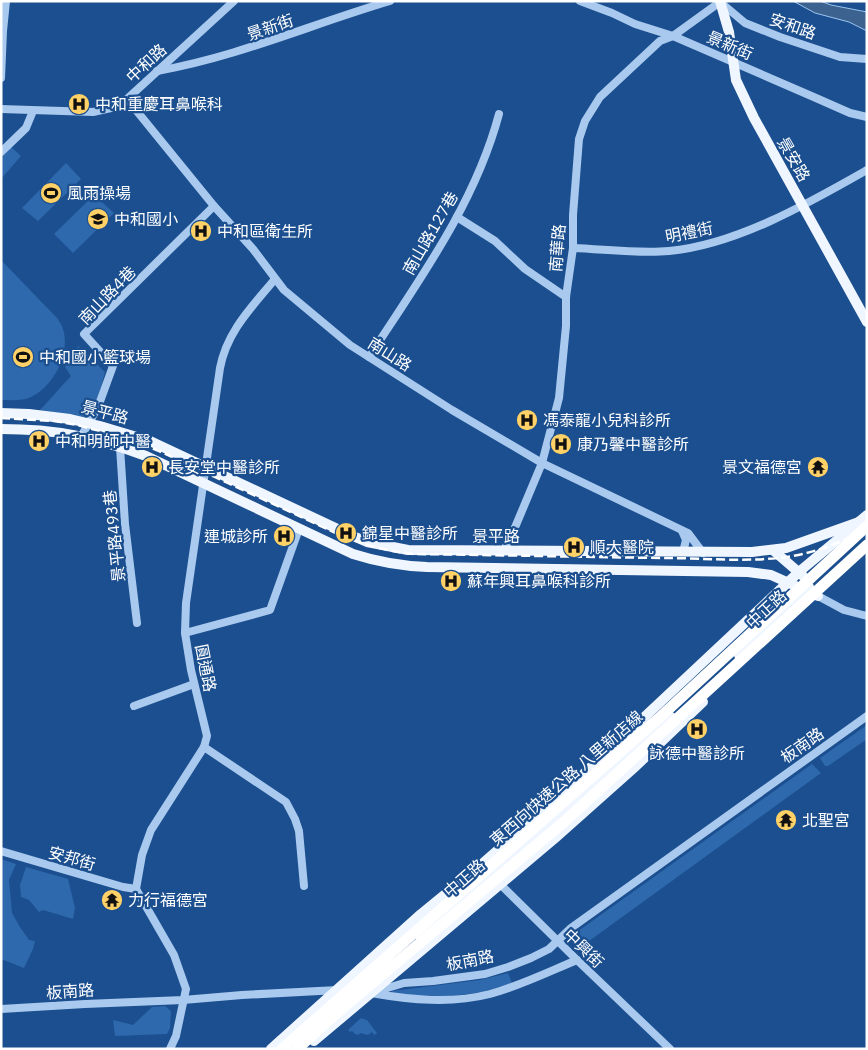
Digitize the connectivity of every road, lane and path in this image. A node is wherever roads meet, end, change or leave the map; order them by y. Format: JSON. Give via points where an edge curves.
{"nodes":[{"id":1,"x":6,"y":1,"type":"edge"},
{"id":2,"x":234,"y":1,"type":"edge"},
{"id":3,"x":390,"y":1,"type":"edge"},
{"id":4,"x":580,"y":1,"type":"edge"},
{"id":5,"x":719,"y":2,"type":"edge"},
{"id":6,"x":2,"y":31,"type":"edge"},
{"id":7,"x":673,"y":36,"type":"junction"},
{"id":8,"x":867,"y":59,"type":"edge"},
{"id":9,"x":732,"y":62,"type":"junction"},
{"id":10,"x":157,"y":71,"type":"junction"},
{"id":11,"x":1,"y":78,"type":"edge"},
{"id":12,"x":127,"y":99,"type":"junction"},
{"id":13,"x":1,"y":109,"type":"edge"},
{"id":14,"x":33,"y":111,"type":"junction"},
{"id":15,"x":499,"y":114,"type":"dead end"},
{"id":16,"x":867,"y":117,"type":"edge"},
{"id":17,"x":1,"y":152,"type":"edge"},
{"id":18,"x":867,"y":170,"type":"edge"},
{"id":19,"x":803,"y":205,"type":"junction"},
{"id":20,"x":214,"y":206,"type":"junction"},
{"id":21,"x":457,"y":217,"type":"junction"},
{"id":22,"x":573,"y":248,"type":"junction"},
{"id":23,"x":275,"y":280,"type":"junction"},
{"id":24,"x":566,"y":296,"type":"junction"},
{"id":25,"x":867,"y":322,"type":"edge"},
{"id":26,"x":369,"y":357,"type":"junction"},
{"id":27,"x":1,"y":413,"type":"edge"},
{"id":28,"x":88,"y":423,"type":"junction"},
{"id":29,"x":1,"y":429,"type":"edge"},
{"id":30,"x":80,"y":439,"type":"junction"},
{"id":31,"x":120,"y":447,"type":"junction"},
{"id":32,"x":542,"y":463,"type":"junction"},
{"id":33,"x":206,"y":467,"type":"junction"},
{"id":34,"x":204,"y":483,"type":"junction"},
{"id":35,"x":864,"y":521,"type":"edge"},
{"id":36,"x":299,"y":528,"type":"junction"},
{"id":37,"x":681,"y":530,"type":"junction"},
{"id":38,"x":836,"y":541,"type":"junction"},
{"id":39,"x":867,"y":546,"type":"edge"},
{"id":40,"x":504,"y":550,"type":"junction"},
{"id":41,"x":867,"y":550,"type":"edge"},
{"id":42,"x":774,"y":551,"type":"junction"},
{"id":43,"x":683,"y":552,"type":"junction"},
{"id":44,"x":703,"y":552,"type":"junction"},
{"id":45,"x":849,"y":567,"type":"junction"},
{"id":46,"x":800,"y":571,"type":"junction"},
{"id":47,"x":789,"y":582,"type":"junction"},
{"id":48,"x":809,"y":588,"type":"junction"},
{"id":49,"x":818,"y":596,"type":"junction"},
{"id":50,"x":867,"y":616,"type":"edge"},
{"id":51,"x":137,"y":623,"type":"dead end"},
{"id":52,"x":185,"y":633,"type":"junction"},
{"id":53,"x":194,"y":684,"type":"junction"},
{"id":54,"x":134,"y":706,"type":"dead end"},
{"id":55,"x":867,"y":716,"type":"edge"},
{"id":56,"x":204,"y":747,"type":"junction"},
{"id":57,"x":1,"y":851,"type":"edge"},
{"id":58,"x":482,"y":864,"type":"junction"},
{"id":59,"x":491,"y":874,"type":"junction"},
{"id":60,"x":500,"y":884,"type":"junction"},
{"id":61,"x":304,"y":886,"type":"dead end"},
{"id":62,"x":136,"y":889,"type":"junction"},
{"id":63,"x":557,"y":940,"type":"junction"},
{"id":64,"x":577,"y":960,"type":"junction"},
{"id":65,"x":336,"y":990,"type":"junction"},
{"id":66,"x":353,"y":992,"type":"junction"},
{"id":67,"x":370,"y":993,"type":"junction"},
{"id":68,"x":183,"y":1000,"type":"junction"},
{"id":69,"x":1,"y":1009,"type":"edge"},
{"id":70,"x":170,"y":1049,"type":"edge"},
{"id":71,"x":270,"y":1049,"type":"edge"},
{"id":72,"x":282,"y":1049,"type":"edge"},
{"id":73,"x":289,"y":1049,"type":"edge"},
{"id":74,"x":297,"y":1049,"type":"edge"},
{"id":75,"x":305,"y":1049,"type":"edge"},
{"id":76,"x":670,"y":1049,"type":"edge"}],
"edges":[{"from":1,"to":6,"type":"street"},
{"from":2,"to":10,"type":"street","name":"中和路"},
{"from":3,"to":10,"type":"street","name":"景新街","via":[[258,46],[192,65]]},
{"from":4,"to":7,"type":"street","name":"景新街"},
{"from":5,"to":7,"type":"street","name":"南華路"},
{"from":5,"to":8,"type":"street","name":"安和路","via":[[745,23],[780,37],[840,57]]},
{"from":5,"to":9,"type":"main road","name":"景安路","via":[[729,32]]},
{"from":6,"to":11,"type":"street"},
{"from":7,"to":9,"type":"street","name":"景新街"},
{"from":7,"to":22,"type":"street","name":"南華路","via":[[660,41],[623,74],[600,97],[585,121],[579,139]]},
{"from":9,"to":16,"type":"street","name":"景新街","via":[[850,113]]},
{"from":9,"to":19,"type":"main road","name":"景安路","via":[[736,80],[754,118]]},
{"from":10,"to":12,"type":"street","name":"中和路"},
{"from":12,"to":14,"type":"street","name":"中和路","via":[[111,108],[93,112]]},
{"from":12,"to":20,"type":"street","name":"南山路"},
{"from":13,"to":14,"type":"street","name":"中和路"},
{"from":14,"to":17,"type":"street","via":[[26,128]]},
{"from":15,"to":21,"type":"street","name":"南山路127巷","via":[[492,142]]},
{"from":18,"to":19,"type":"street","name":"明禮街"},
{"from":19,"to":22,"type":"street","name":"明禮街","via":[[734,236],[694,247],[654,252]]},
{"from":19,"to":25,"type":"main road","name":"景安路"},
{"from":20,"to":23,"type":"street","name":"南山路","via":[[253,249]]},
{"from":20,"to":28,"type":"street","name":"南山路4巷","via":[[84,334],[113,366]]},
{"from":21,"to":24,"type":"street","via":[[495,241],[525,269]]},
{"from":21,"to":26,"type":"street","name":"南山路127巷"},
{"from":22,"to":24,"type":"street","name":"南華路"},
{"from":23,"to":26,"type":"street","name":"南山路","via":[[331,330]]},
{"from":23,"to":33,"type":"street","name":"圓通路","via":[[246,314],[224,351]]},
{"from":24,"to":32,"type":"street","name":"南華路","via":[[559,398]]},
{"from":26,"to":32,"type":"street","name":"南山路"},
{"from":27,"to":28,"type":"main road","name":"景平路"},
{"from":28,"to":30,"type":"street","name":"南山路4巷"},
{"from":28,"to":33,"type":"main road","name":"景平路","via":[[150,441]]},
{"from":29,"to":30,"type":"main road","name":"景平路","via":[[54,431]]},
{"from":30,"to":31,"type":"main road","name":"景平路"},
{"from":31,"to":34,"type":"main road","name":"景平路"},
{"from":31,"to":51,"type":"street","name":"景平路493巷"},
{"from":32,"to":37,"type":"street","name":"南山路"},
{"from":32,"to":40,"type":"street","name":"南華路"},
{"from":33,"to":34,"type":"street","name":"圓通路"},
{"from":33,"to":40,"type":"main road","name":"景平路","via":[[367,542],[422,551]]},
{"from":34,"to":36,"type":"main road","name":"景平路"},
{"from":34,"to":52,"type":"street","name":"圓通路","via":[[186,603]]},
{"from":35,"to":38,"type":"main road"},
{"from":35,"to":42,"type":"main road"},
{"from":35,"to":72,"type":"highway","name":"東西向快速公路 八里新店線","via":[[659,718]]},
{"from":36,"to":47,"type":"main road","name":"景平路","via":[[353,554],[405,566],[748,572],[771,575]]},
{"from":36,"to":52,"type":"street","via":[[270,610]]},
{"from":37,"to":43,"type":"street","via":[[686,539]]},
{"from":37,"to":44,"type":"street","name":"南山路","via":[[688,533]]},
{"from":38,"to":46,"type":"main road"},
{"from":38,"to":48,"type":"main road","name":"中正路"},
{"from":39,"to":74,"type":"highway","name":"東西向快速公路 八里新店線","via":[[564,822]]},
{"from":40,"to":43,"type":"main road","name":"景平路"},
{"from":41,"to":45,"type":"main road"},
{"from":42,"to":44,"type":"main road","name":"景平路"},
{"from":42,"to":46,"type":"main road","name":"景平路"},
{"from":43,"to":44,"type":"main road","name":"景平路"},
{"from":45,"to":48,"type":"main road","name":"中正路"},
{"from":45,"to":49,"type":"main road"},
{"from":46,"to":47,"type":"main road"},
{"from":46,"to":48,"type":"main road","name":"景平路"},
{"from":47,"to":48,"type":"main road","name":"景平路"},
{"from":47,"to":58,"type":"main road","name":"中正路","via":[[574,783]]},
{"from":48,"to":49,"type":"main road","name":"景平路"},
{"from":48,"to":59,"type":"main road","name":"中正路","via":[[677,712]]},
{"from":49,"to":50,"type":"street","via":[[844,610]]},
{"from":49,"to":60,"type":"main road","name":"中正路","via":[[636,766]]},
{"from":52,"to":53,"type":"street","name":"圓通路"},
{"from":53,"to":54,"type":"street"},
{"from":53,"to":56,"type":"street","name":"圓通路","via":[[207,736]]},
{"from":55,"to":63,"type":"street","name":"板南路"},
{"from":56,"to":61,"type":"street","via":[[286,802],[298,831]]},
{"from":56,"to":62,"type":"street","via":[[151,830],[142,855]]},
{"from":57,"to":62,"type":"street","name":"安邦街"},
{"from":58,"to":59,"type":"street","name":"中興街"},
{"from":58,"to":65,"type":"main road","name":"中正路"},
{"from":59,"to":60,"type":"street","name":"中興街"},
{"from":59,"to":66,"type":"main road","name":"中正路"},
{"from":60,"to":63,"type":"street","name":"中興街"},
{"from":60,"to":67,"type":"main road","name":"中正路"},
{"from":62,"to":68,"type":"street","via":[[174,955],[186,989]]},
{"from":63,"to":64,"type":"street","name":"中興街"},
{"from":63,"to":67,"type":"street","name":"板南路","via":[[549,949],[531,958],[485,974],[404,983]]},
{"from":64,"to":67,"type":"street","via":[[516,986],[459,999],[430,1000]]},
{"from":64,"to":76,"type":"street","name":"中興街"},
{"from":65,"to":66,"type":"street","name":"板南路"},
{"from":65,"to":68,"type":"street","name":"板南路"},
{"from":65,"to":71,"type":"main road","name":"中正路"},
{"from":66,"to":67,"type":"street","name":"板南路"},
{"from":66,"to":73,"type":"main road","name":"中正路"},
{"from":67,"to":75,"type":"main road","name":"中正路"},
{"from":68,"to":69,"type":"street","name":"板南路"},
{"from":68,"to":70,"type":"street"}]}
